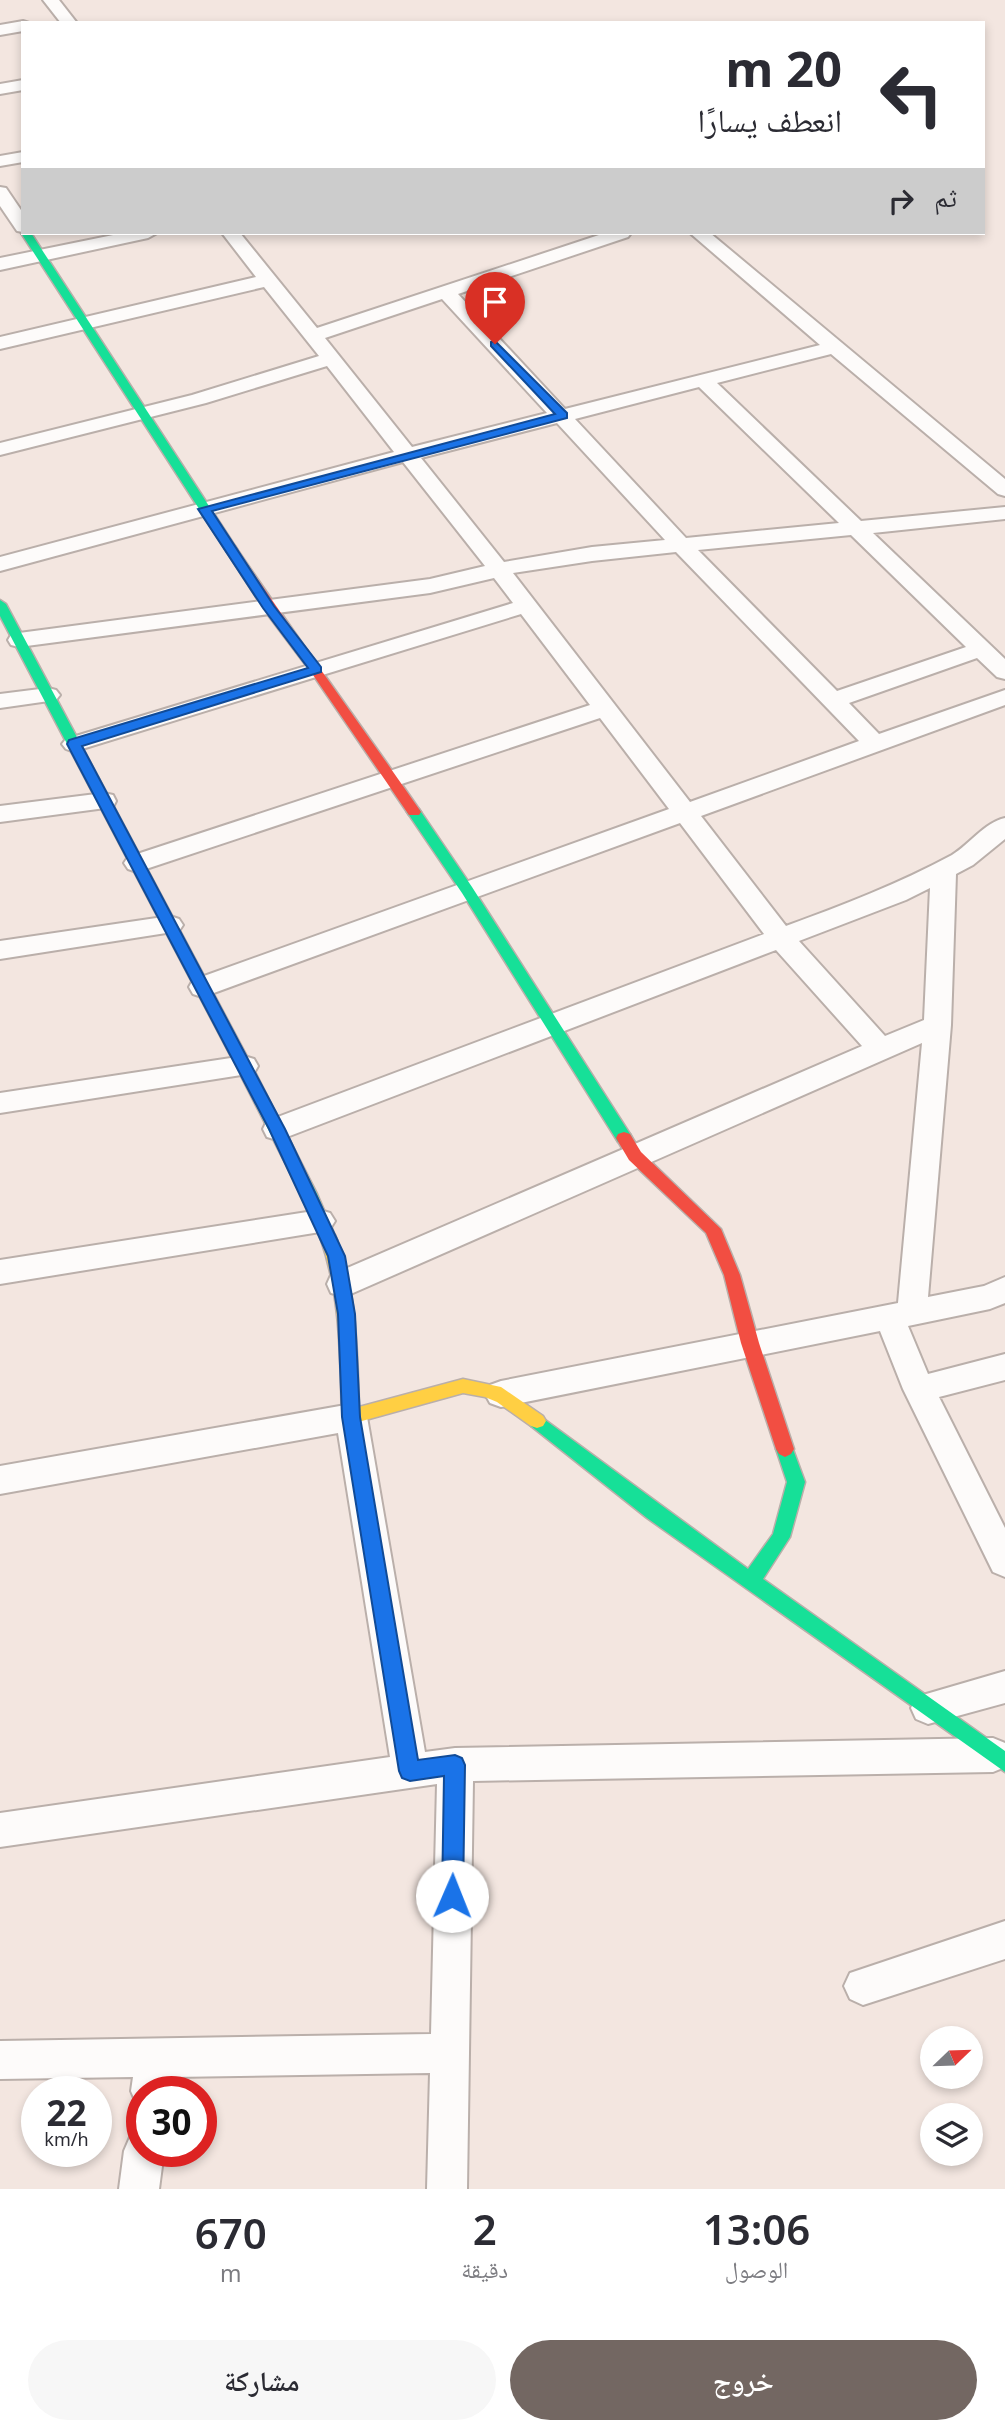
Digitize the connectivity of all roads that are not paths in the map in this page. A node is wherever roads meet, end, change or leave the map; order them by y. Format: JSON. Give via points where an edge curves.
{"nodes":[{"id":1,"x":51,"y":0,"type":"edge"},
{"id":2,"x":68,"y":20,"type":"edge"},
{"id":3,"x":21,"y":26,"type":"edge"},
{"id":4,"x":0,"y":30,"type":"edge"},
{"id":5,"x":21,"y":85,"type":"edge"},
{"id":6,"x":0,"y":89,"type":"edge"},
{"id":7,"x":21,"y":157,"type":"edge"},
{"id":8,"x":0,"y":162,"type":"edge"},
{"id":9,"x":0,"y":192,"type":"edge"},
{"id":10,"x":11,"y":209,"type":"edge"},
{"id":11,"x":21,"y":224,"type":"edge"},
{"id":12,"x":27,"y":235,"type":"edge"},
{"id":13,"x":139,"y":235,"type":"edge"},
{"id":14,"x":233,"y":235,"type":"edge"},
{"id":15,"x":616,"y":235,"type":"edge"},
{"id":16,"x":701,"y":235,"type":"edge"},
{"id":17,"x":41,"y":256,"type":"junction"},
{"id":18,"x":0,"y":264,"type":"edge"},
{"id":19,"x":268,"y":280,"type":"junction"},
{"id":20,"x":444,"y":290,"type":"junction"},
{"id":21,"x":85,"y":323,"type":"junction"},
{"id":22,"x":311,"y":336,"type":"junction"},
{"id":23,"x":0,"y":343,"type":"edge"},
{"id":24,"x":835,"y":348,"type":"junction"},
{"id":25,"x":329,"y":359,"type":"junction"},
{"id":26,"x":703,"y":380,"type":"junction"},
{"id":27,"x":144,"y":414,"type":"junction"},
{"id":28,"x":562,"y":415,"type":"junction"},
{"id":29,"x":0,"y":449,"type":"edge"},
{"id":30,"x":406,"y":455,"type":"junction"},
{"id":31,"x":1005,"y":490,"type":"edge"},
{"id":32,"x":204,"y":509,"type":"junction"},
{"id":33,"x":1005,"y":513,"type":"edge"},
{"id":34,"x":855,"y":525,"type":"junction"},
{"id":35,"x":680,"y":544,"type":"junction"},
{"id":36,"x":0,"y":564,"type":"edge"},
{"id":37,"x":500,"y":571,"type":"junction"},
{"id":38,"x":0,"y":604,"type":"edge"},
{"id":39,"x":525,"y":606,"type":"junction"},
{"id":40,"x":269,"y":608,"type":"junction"},
{"id":41,"x":19,"y":640,"type":"junction"},
{"id":42,"x":981,"y":649,"type":"junction"},
{"id":43,"x":316,"y":670,"type":"junction"},
{"id":44,"x":1005,"y":672,"type":"edge"},
{"id":45,"x":48,"y":695,"type":"junction"},
{"id":46,"x":1005,"y":697,"type":"edge"},
{"id":47,"x":0,"y":701,"type":"edge"},
{"id":48,"x":833,"y":701,"type":"junction"},
{"id":49,"x":603,"y":709,"type":"junction"},
{"id":50,"x":74,"y":744,"type":"junction"},
{"id":51,"x":875,"y":744,"type":"junction"},
{"id":52,"x":392,"y":780,"type":"junction"},
{"id":53,"x":104,"y":801,"type":"junction"},
{"id":54,"x":682,"y":813,"type":"junction"},
{"id":55,"x":0,"y":814,"type":"edge"},
{"id":56,"x":1005,"y":826,"type":"edge"},
{"id":57,"x":137,"y":863,"type":"junction"},
{"id":58,"x":943,"y":872,"type":"junction"},
{"id":59,"x":467,"y":890,"type":"junction"},
{"id":60,"x":170,"y":925,"type":"junction"},
{"id":61,"x":780,"y":937,"type":"junction"},
{"id":62,"x":0,"y":950,"type":"edge"},
{"id":63,"x":202,"y":986,"type":"junction"},
{"id":64,"x":551,"y":1023,"type":"junction"},
{"id":65,"x":937,"y":1025,"type":"junction"},
{"id":66,"x":880,"y":1049,"type":"junction"},
{"id":67,"x":244,"y":1066,"type":"junction"},
{"id":68,"x":0,"y":1103,"type":"edge"},
{"id":69,"x":277,"y":1129,"type":"junction"},
{"id":70,"x":635,"y":1156,"type":"junction"},
{"id":71,"x":320,"y":1221,"type":"junction"},
{"id":72,"x":0,"y":1272,"type":"edge"},
{"id":73,"x":342,"y":1284,"type":"junction"},
{"id":74,"x":1005,"y":1289,"type":"edge"},
{"id":75,"x":900,"y":1315,"type":"junction"},
{"id":76,"x":750,"y":1343,"type":"junction"},
{"id":77,"x":1005,"y":1367,"type":"edge"},
{"id":78,"x":919,"y":1388,"type":"junction"},
{"id":79,"x":501,"y":1394,"type":"junction"},
{"id":80,"x":351,"y":1417,"type":"junction"},
{"id":81,"x":0,"y":1480,"type":"edge"},
{"id":82,"x":1005,"y":1562,"type":"edge"},
{"id":83,"x":751,"y":1580,"type":"junction"},
{"id":84,"x":1005,"y":1687,"type":"edge"},
{"id":85,"x":928,"y":1708,"type":"junction"},
{"id":86,"x":1000,"y":1759,"type":"edge"},
{"id":87,"x":455,"y":1765,"type":"junction"},
{"id":88,"x":410,"y":1771,"type":"junction"},
{"id":89,"x":0,"y":1830,"type":"edge"},
{"id":90,"x":1005,"y":1940,"type":"edge"},
{"id":91,"x":863,"y":1986,"type":"dead end"},
{"id":92,"x":449,"y":2053,"type":"junction"},
{"id":93,"x":0,"y":2060,"type":"edge"},
{"id":94,"x":153,"y":2074,"type":"edge"},
{"id":95,"x":142,"y":2167,"type":"edge"},
{"id":96,"x":139,"y":2189,"type":"edge"},
{"id":97,"x":447,"y":2189,"type":"edge"}],
"edges":[{"from":1,"to":2,"type":"street"},
{"from":3,"to":4,"type":"street"},
{"from":5,"to":6,"type":"street"},
{"from":7,"to":8,"type":"street"},
{"from":9,"to":10,"type":"street"},
{"from":10,"to":11,"type":"street"},
{"from":12,"to":17,"type":"street"},
{"from":13,"to":17,"type":"street"},
{"from":14,"to":19,"type":"street"},
{"from":15,"to":20,"type":"street"},
{"from":16,"to":24,"type":"street"},
{"from":17,"to":18,"type":"street"},
{"from":17,"to":21,"type":"street"},
{"from":19,"to":21,"type":"street"},
{"from":19,"to":22,"type":"street"},
{"from":20,"to":22,"type":"street"},
{"from":20,"to":28,"type":"street"},
{"from":21,"to":23,"type":"street"},
{"from":21,"to":27,"type":"street"},
{"from":22,"to":25,"type":"street"},
{"from":24,"to":26,"type":"street"},
{"from":24,"to":31,"type":"street"},
{"from":25,"to":27,"type":"street"},
{"from":25,"to":30,"type":"street"},
{"from":26,"to":28,"type":"street"},
{"from":26,"to":34,"type":"street"},
{"from":27,"to":29,"type":"street"},
{"from":27,"to":32,"type":"street"},
{"from":28,"to":30,"type":"street"},
{"from":28,"to":35,"type":"street"},
{"from":30,"to":32,"type":"street"},
{"from":30,"to":37,"type":"street"},
{"from":32,"to":36,"type":"street"},
{"from":32,"to":40,"type":"street"},
{"from":33,"to":34,"type":"street"},
{"from":34,"to":35,"type":"street"},
{"from":34,"to":42,"type":"street"},
{"from":35,"to":37,"type":"street"},
{"from":35,"to":48,"type":"street"},
{"from":37,"to":39,"type":"street"},
{"from":37,"to":40,"type":"street","via":[[430,586]]},
{"from":38,"to":41,"type":"street"},
{"from":39,"to":43,"type":"street"},
{"from":39,"to":49,"type":"street"},
{"from":40,"to":41,"type":"street"},
{"from":40,"to":43,"type":"street"},
{"from":41,"to":45,"type":"street"},
{"from":42,"to":44,"type":"street"},
{"from":42,"to":48,"type":"street"},
{"from":43,"to":50,"type":"street"},
{"from":43,"to":52,"type":"street"},
{"from":45,"to":47,"type":"street"},
{"from":45,"to":50,"type":"street"},
{"from":46,"to":51,"type":"street"},
{"from":48,"to":51,"type":"street"},
{"from":49,"to":52,"type":"street"},
{"from":49,"to":54,"type":"street"},
{"from":50,"to":53,"type":"street"},
{"from":51,"to":54,"type":"street"},
{"from":52,"to":57,"type":"street"},
{"from":52,"to":59,"type":"street"},
{"from":53,"to":55,"type":"street"},
{"from":53,"to":57,"type":"street"},
{"from":54,"to":59,"type":"street"},
{"from":54,"to":61,"type":"street"},
{"from":56,"to":58,"type":"street"},
{"from":57,"to":60,"type":"street"},
{"from":58,"to":61,"type":"street"},
{"from":58,"to":65,"type":"street"},
{"from":59,"to":63,"type":"street"},
{"from":59,"to":64,"type":"street"},
{"from":60,"to":62,"type":"street"},
{"from":60,"to":63,"type":"street"},
{"from":61,"to":64,"type":"street"},
{"from":61,"to":66,"type":"street"},
{"from":63,"to":67,"type":"street"},
{"from":64,"to":69,"type":"street"},
{"from":64,"to":70,"type":"street"},
{"from":65,"to":66,"type":"street"},
{"from":65,"to":75,"type":"street"},
{"from":66,"to":70,"type":"street"},
{"from":67,"to":68,"type":"street"},
{"from":67,"to":69,"type":"street"},
{"from":69,"to":71,"type":"street"},
{"from":70,"to":73,"type":"street"},
{"from":70,"to":76,"type":"street","via":[[713,1229],[732,1275]]},
{"from":71,"to":72,"type":"street"},
{"from":71,"to":73,"type":"street","via":[[336,1256]]},
{"from":73,"to":80,"type":"street"},
{"from":74,"to":75,"type":"street","via":[[990,1297]]},
{"from":75,"to":76,"type":"street"},
{"from":75,"to":78,"type":"street"},
{"from":76,"to":79,"type":"street"},
{"from":76,"to":83,"type":"street","via":[[796,1482],[780,1537]]},
{"from":77,"to":78,"type":"street"},
{"from":78,"to":82,"type":"street"},
{"from":79,"to":80,"type":"street","via":[[463,1386]]},
{"from":79,"to":83,"type":"street"},
{"from":80,"to":81,"type":"street"},
{"from":80,"to":88,"type":"street"},
{"from":83,"to":85,"type":"street"},
{"from":84,"to":85,"type":"street"},
{"from":85,"to":86,"type":"street"},
{"from":86,"to":87,"type":"street"},
{"from":87,"to":88,"type":"street"},
{"from":87,"to":92,"type":"street"},
{"from":88,"to":89,"type":"street"},
{"from":90,"to":91,"type":"street"},
{"from":92,"to":94,"type":"street"},
{"from":92,"to":97,"type":"street"},
{"from":93,"to":94,"type":"street"},
{"from":95,"to":96,"type":"street"}]}
